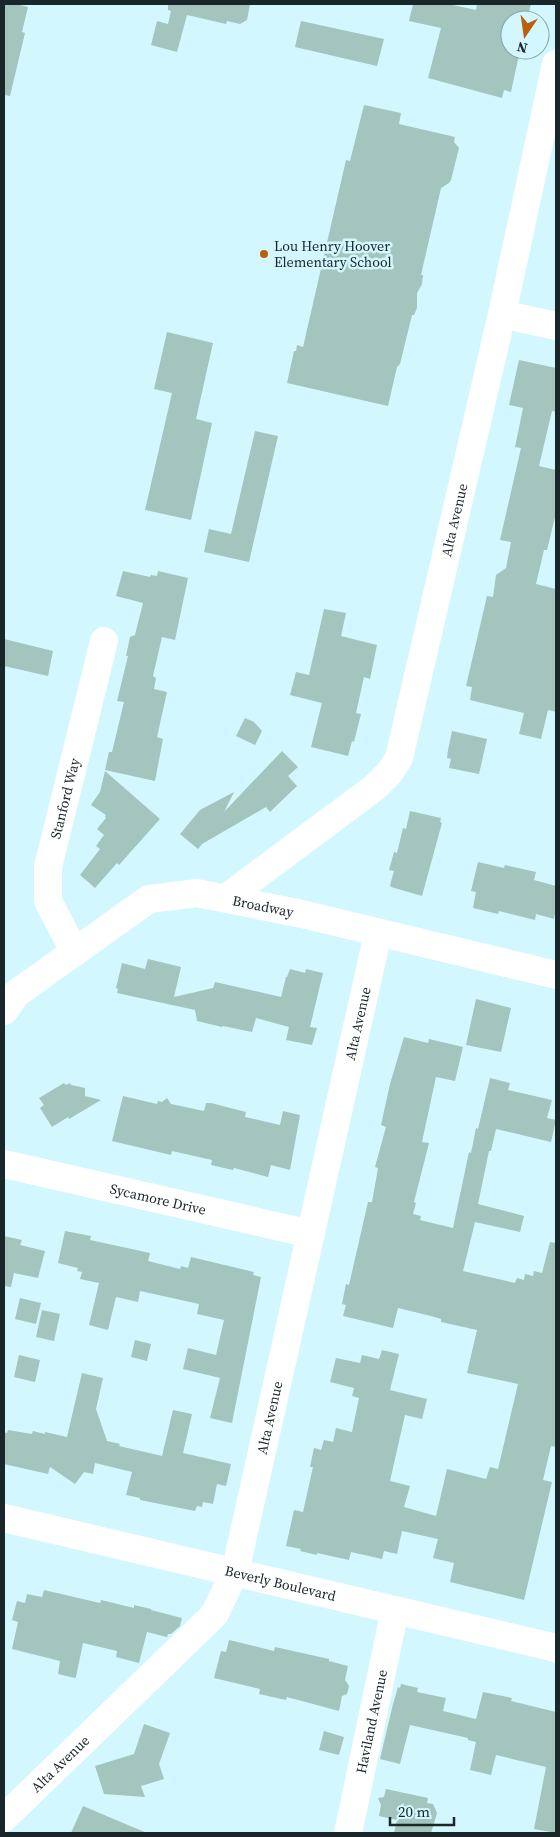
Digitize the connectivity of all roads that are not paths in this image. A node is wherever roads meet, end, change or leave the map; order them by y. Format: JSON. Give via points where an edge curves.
{"nodes":[{"id":1,"x":556,"y":64,"type":"edge"},
{"id":2,"x":502,"y":314,"type":"junction"},
{"id":3,"x":556,"y":326,"type":"edge"},
{"id":4,"x":104,"y":641,"type":"dead end"},
{"id":5,"x":226,"y":898,"type":"junction"},
{"id":6,"x":378,"y":932,"type":"junction"},
{"id":7,"x":74,"y":952,"type":"junction"},
{"id":8,"x":556,"y":975,"type":"edge"},
{"id":9,"x":4,"y":1011,"type":"edge"},
{"id":10,"x":4,"y":1164,"type":"edge"},
{"id":11,"x":311,"y":1234,"type":"junction"},
{"id":12,"x":4,"y":1518,"type":"edge"},
{"id":13,"x":235,"y":1572,"type":"junction"},
{"id":14,"x":395,"y":1610,"type":"junction"},
{"id":15,"x":556,"y":1648,"type":"edge"},
{"id":16,"x":6,"y":1822,"type":"edge"},
{"id":17,"x":348,"y":1833,"type":"edge"}],
"edges":[{"from":1,"to":2,"type":"street","name":"Alta Avenue"},
{"from":2,"to":3,"type":"street"},
{"from":2,"to":5,"type":"street","name":"Alta Avenue","via":[[399,758],[374,788]]},
{"from":4,"to":7,"type":"street","name":"Stanford Way","via":[[48,867],[48,901]]},
{"from":5,"to":6,"type":"street","name":"Broadway"},
{"from":5,"to":7,"type":"street","name":"Broadway","via":[[197,893],[151,898]]},
{"from":6,"to":8,"type":"street","name":"Broadway"},
{"from":6,"to":11,"type":"street","name":"Alta Avenue"},
{"from":7,"to":9,"type":"street","name":"Broadway","via":[[17,993]]},
{"from":10,"to":11,"type":"street","name":"Sycamore Drive"},
{"from":11,"to":13,"type":"street","name":"Alta Avenue"},
{"from":12,"to":13,"type":"street","name":"Beverly Boulevard"},
{"from":13,"to":14,"type":"street","name":"Beverly Boulevard"},
{"from":13,"to":16,"type":"street","name":"Alta Avenue","via":[[214,1615]]},
{"from":14,"to":15,"type":"street","name":"Beverly Boulevard"},
{"from":14,"to":17,"type":"street","name":"Haviland Avenue"}]}
